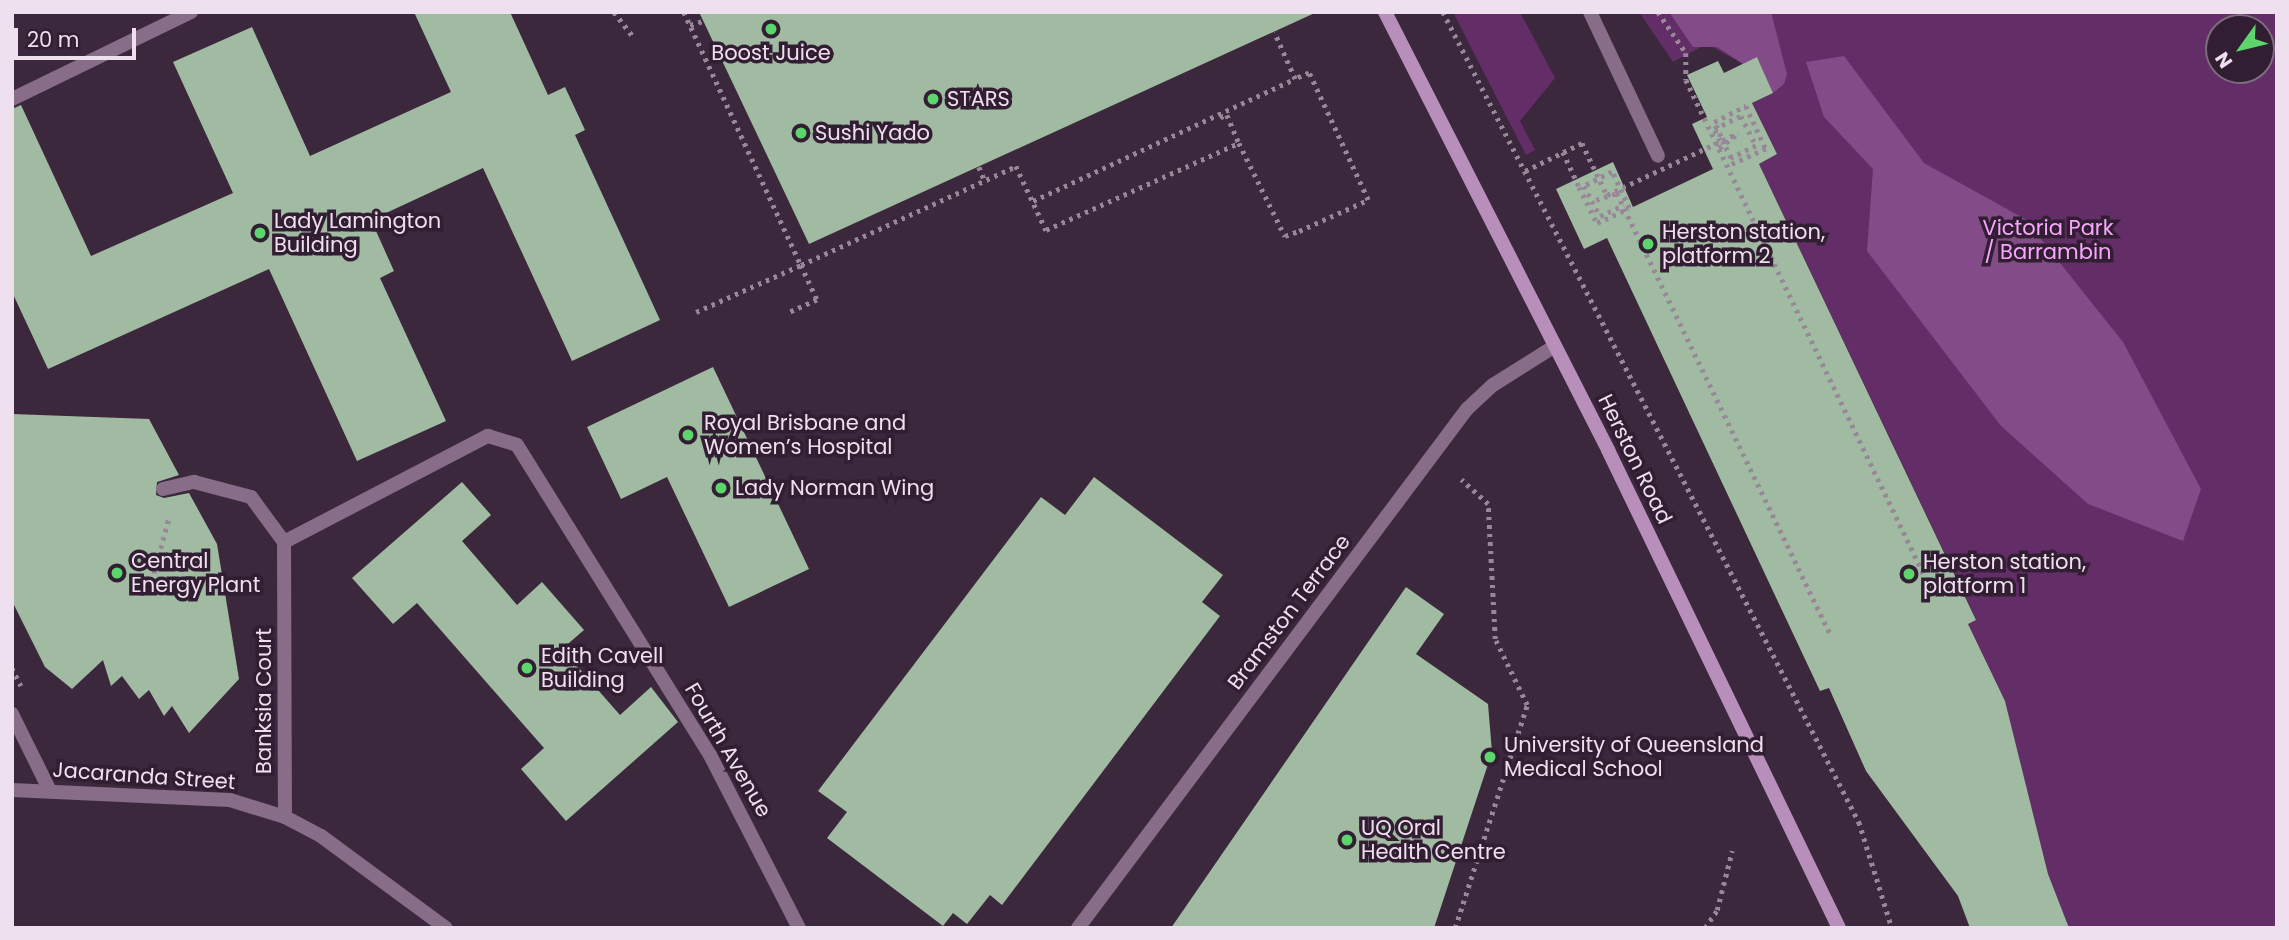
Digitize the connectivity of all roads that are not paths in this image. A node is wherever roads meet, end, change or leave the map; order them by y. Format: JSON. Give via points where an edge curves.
{"nodes":[{"id":1,"x":191,"y":12,"type":"edge"},
{"id":2,"x":1385,"y":12,"type":"edge"},
{"id":3,"x":1590,"y":12,"type":"edge"},
{"id":4,"x":12,"y":99,"type":"edge"},
{"id":5,"x":1658,"y":156,"type":"dead end"},
{"id":6,"x":1555,"y":346,"type":"junction"},
{"id":7,"x":163,"y":489,"type":"dead end"},
{"id":8,"x":284,"y":542,"type":"junction"},
{"id":9,"x":12,"y":714,"type":"edge"},
{"id":10,"x":49,"y":789,"type":"junction"},
{"id":11,"x":12,"y":790,"type":"edge"},
{"id":12,"x":285,"y":817,"type":"junction"},
{"id":13,"x":446,"y":928,"type":"edge"},
{"id":14,"x":799,"y":928,"type":"edge"},
{"id":15,"x":1079,"y":928,"type":"edge"},
{"id":16,"x":1839,"y":928,"type":"edge"}],
"edges":[{"from":1,"to":4,"type":"street"},
{"from":2,"to":6,"type":"main road","name":"Herston Road"},
{"from":3,"to":5,"type":"street"},
{"from":6,"to":15,"type":"street","name":"Bramston Terrace","via":[[1493,385],[1467,409]]},
{"from":6,"to":16,"type":"main road","name":"Herston Road"},
{"from":7,"to":8,"type":"street","via":[[194,482],[251,497]]},
{"from":8,"to":12,"type":"street","name":"Banksia Court"},
{"from":8,"to":14,"type":"street","name":"Fourth Avenue","via":[[488,436],[517,445],[710,754]]},
{"from":9,"to":10,"type":"street"},
{"from":10,"to":11,"type":"street","name":"Jacaranda Street"},
{"from":10,"to":12,"type":"street","name":"Jacaranda Street","via":[[230,800]]},
{"from":12,"to":13,"type":"street","name":"Jacaranda Street","via":[[321,836]]}]}
